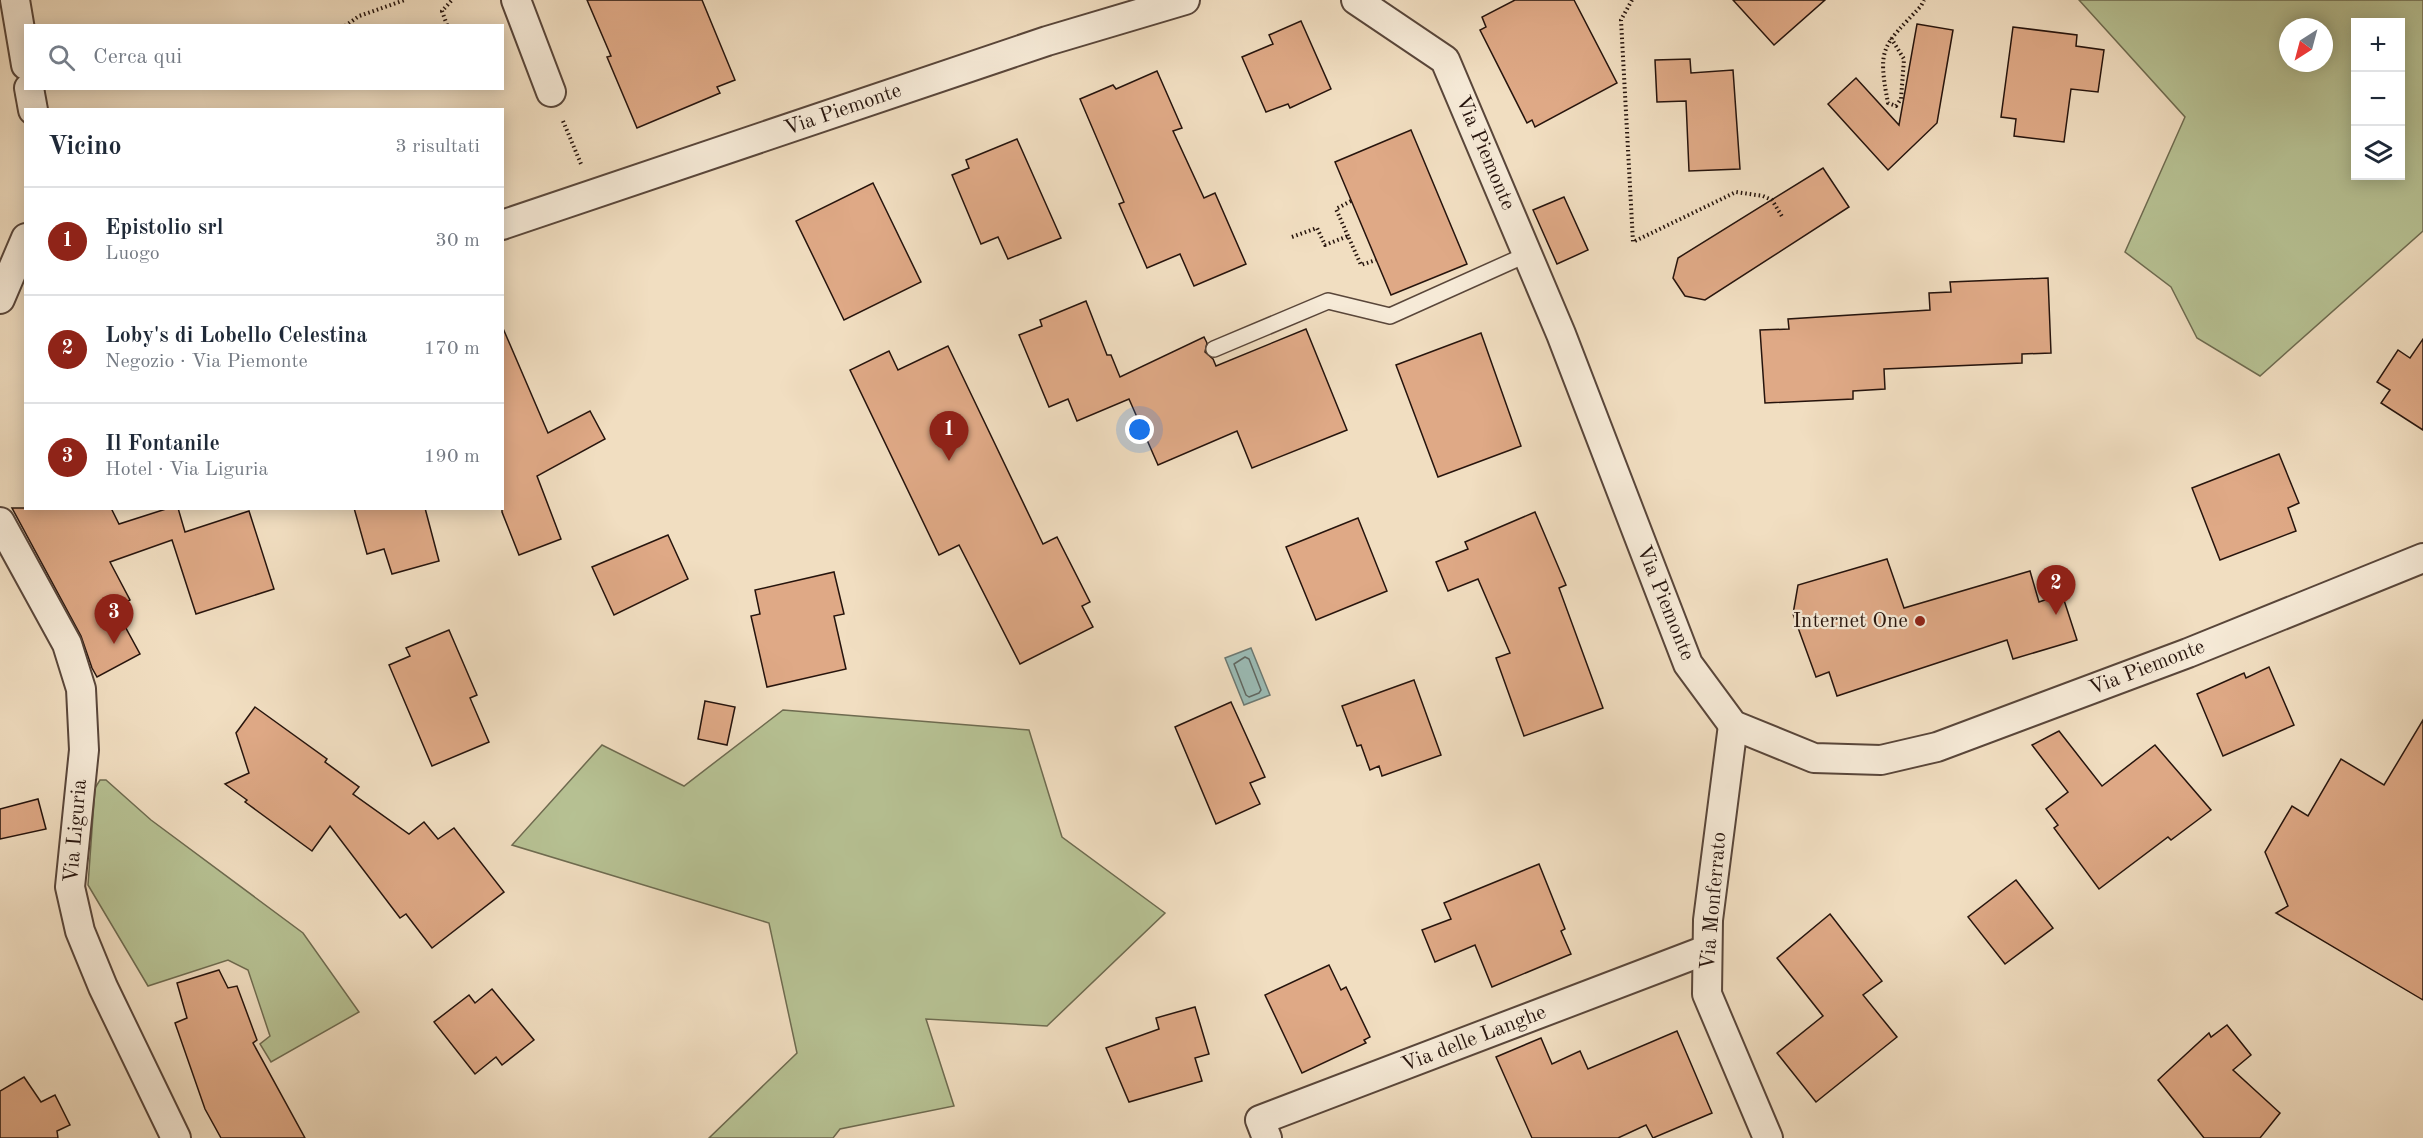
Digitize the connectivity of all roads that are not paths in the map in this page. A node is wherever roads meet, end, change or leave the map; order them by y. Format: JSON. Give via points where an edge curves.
{"nodes":[{"id":1,"x":15,"y":0,"type":"edge"},
{"id":2,"x":516,"y":0,"type":"edge"},
{"id":3,"x":1185,"y":0,"type":"edge"},
{"id":4,"x":1356,"y":0,"type":"edge"},
{"id":5,"x":24,"y":53,"type":"edge"},
{"id":6,"x":29,"y":90,"type":"edge"},
{"id":7,"x":551,"y":92,"type":"road end"},
{"id":8,"x":33,"y":108,"type":"edge"},
{"id":9,"x":504,"y":224,"type":"edge"},
{"id":10,"x":24,"y":243,"type":"edge"},
{"id":11,"x":1528,"y":254,"type":"junction"},
{"id":12,"x":0,"y":299,"type":"edge"},
{"id":13,"x":1214,"y":349,"type":"dead end"},
{"id":14,"x":0,"y":522,"type":"edge"},
{"id":15,"x":2423,"y":558,"type":"edge"},
{"id":16,"x":1733,"y":724,"type":"junction"},
{"id":17,"x":1706,"y":950,"type":"junction"},
{"id":18,"x":177,"y":1138,"type":"edge"},
{"id":19,"x":1267,"y":1138,"type":"edge"},
{"id":20,"x":1768,"y":1138,"type":"edge"}],
"edges":[{"from":1,"to":5,"type":"street"},
{"from":2,"to":7,"type":"street"},
{"from":3,"to":9,"type":"street","name":"Via Piemonte","via":[[1037,44]]},
{"from":4,"to":11,"type":"street","name":"Via Piemonte","via":[[1445,60]]},
{"from":6,"to":8,"type":"street"},
{"from":10,"to":12,"type":"street"},
{"from":11,"to":13,"type":"lane","via":[[1390,316],[1328,301]]},
{"from":11,"to":16,"type":"street","name":"Via Piemonte","via":[[1688,664]]},
{"from":14,"to":18,"type":"street","name":"Via Liguria","via":[[67,644],[81,689],[84,750],[70,886],[80,931]]},
{"from":15,"to":16,"type":"street","name":"Via Piemonte","via":[[2188,653],[1937,747],[1881,760],[1814,758]]},
{"from":16,"to":17,"type":"street","name":"Via Monferrato"},
{"from":17,"to":19,"type":"street","name":"Via delle Langhe","via":[[1260,1120]]},
{"from":17,"to":20,"type":"street","name":"Via Monferrato","via":[[1707,994]]}]}
